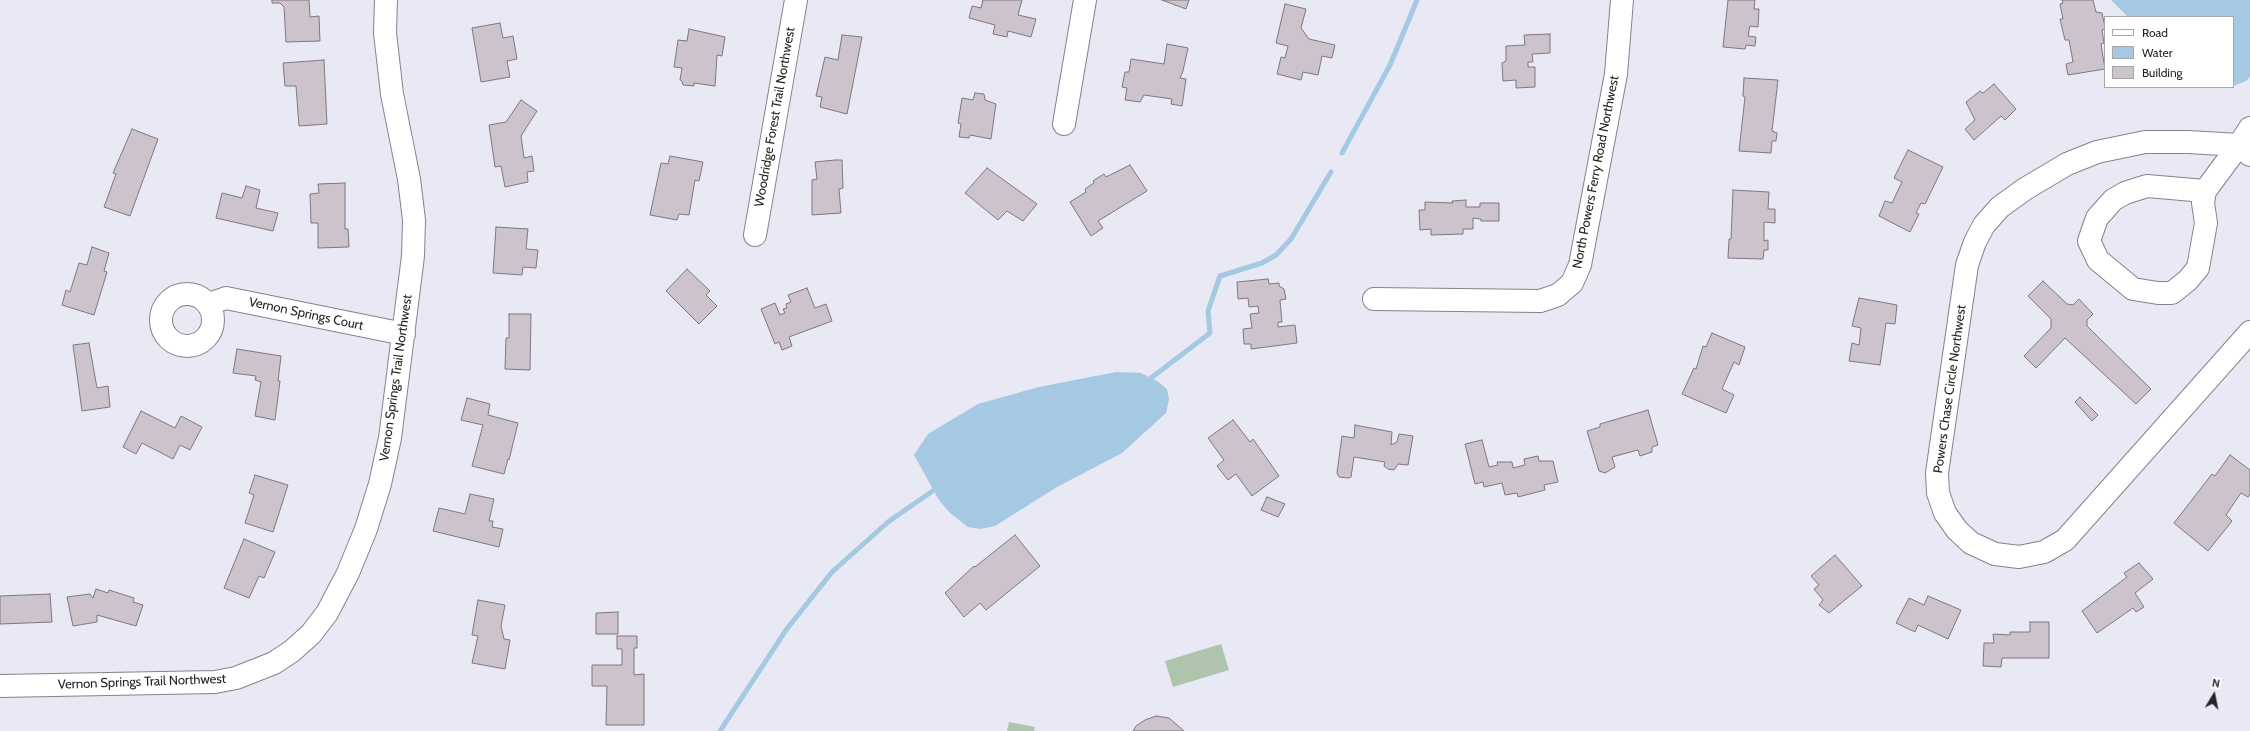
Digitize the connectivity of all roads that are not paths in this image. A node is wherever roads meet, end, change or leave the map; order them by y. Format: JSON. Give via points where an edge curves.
{"nodes":[{"id":1,"x":386,"y":0,"type":"edge"},
{"id":2,"x":796,"y":0,"type":"edge"},
{"id":3,"x":1085,"y":0,"type":"edge"},
{"id":4,"x":1622,"y":0,"type":"edge"},
{"id":5,"x":1064,"y":124,"type":"dead end"},
{"id":6,"x":2246,"y":143,"type":"edge"},
{"id":7,"x":2205,"y":190,"type":"junction"},
{"id":8,"x":755,"y":235,"type":"dead end"},
{"id":9,"x":1374,"y":299,"type":"dead end"},
{"id":10,"x":209,"y":304,"type":"dead end"},
{"id":11,"x":2250,"y":332,"type":"edge"},
{"id":12,"x":404,"y":334,"type":"junction"},
{"id":13,"x":0,"y":686,"type":"edge"}],
"edges":[{"from":1,"to":12,"type":"street","name":"Vernon Springs Trail Northwest","via":[[385,34],[392,94],[410,179],[414,220],[413,256]]},
{"from":2,"to":8,"type":"street","name":"Woodridge Forest Trail Northwest"},
{"from":3,"to":5,"type":"street"},
{"from":4,"to":9,"type":"street","name":"North Powers Ferry Road Northwest","via":[[1616,74],[1580,264],[1572,283],[1558,295],[1540,301]]},
{"from":6,"to":7,"type":"street"},
{"from":6,"to":11,"type":"street","name":"Powers Chase Circle Northwest","via":[[2145,142],[2097,152],[2067,164],[2024,189],[2000,207],[1984,225],[1974,242],[1967,265],[1937,473],[1938,493],[1945,513],[1957,530],[1971,543],[1995,554],[2025,556],[2044,552],[2065,540]]},
{"from":7,"to":7,"type":"street","via":[[2147,186],[2113,200],[2097,218],[2089,241],[2098,260],[2133,289],[2172,293],[2198,268],[2206,223],[2203,203]]},
{"from":10,"to":12,"type":"street","name":"Vernon Springs Court","via":[[226,298]]},
{"from":12,"to":13,"type":"street","name":"Vernon Springs Trail Northwest","via":[[390,438],[380,484],[366,528],[348,573],[327,613],[311,634],[292,651],[255,672],[215,682]]}]}
